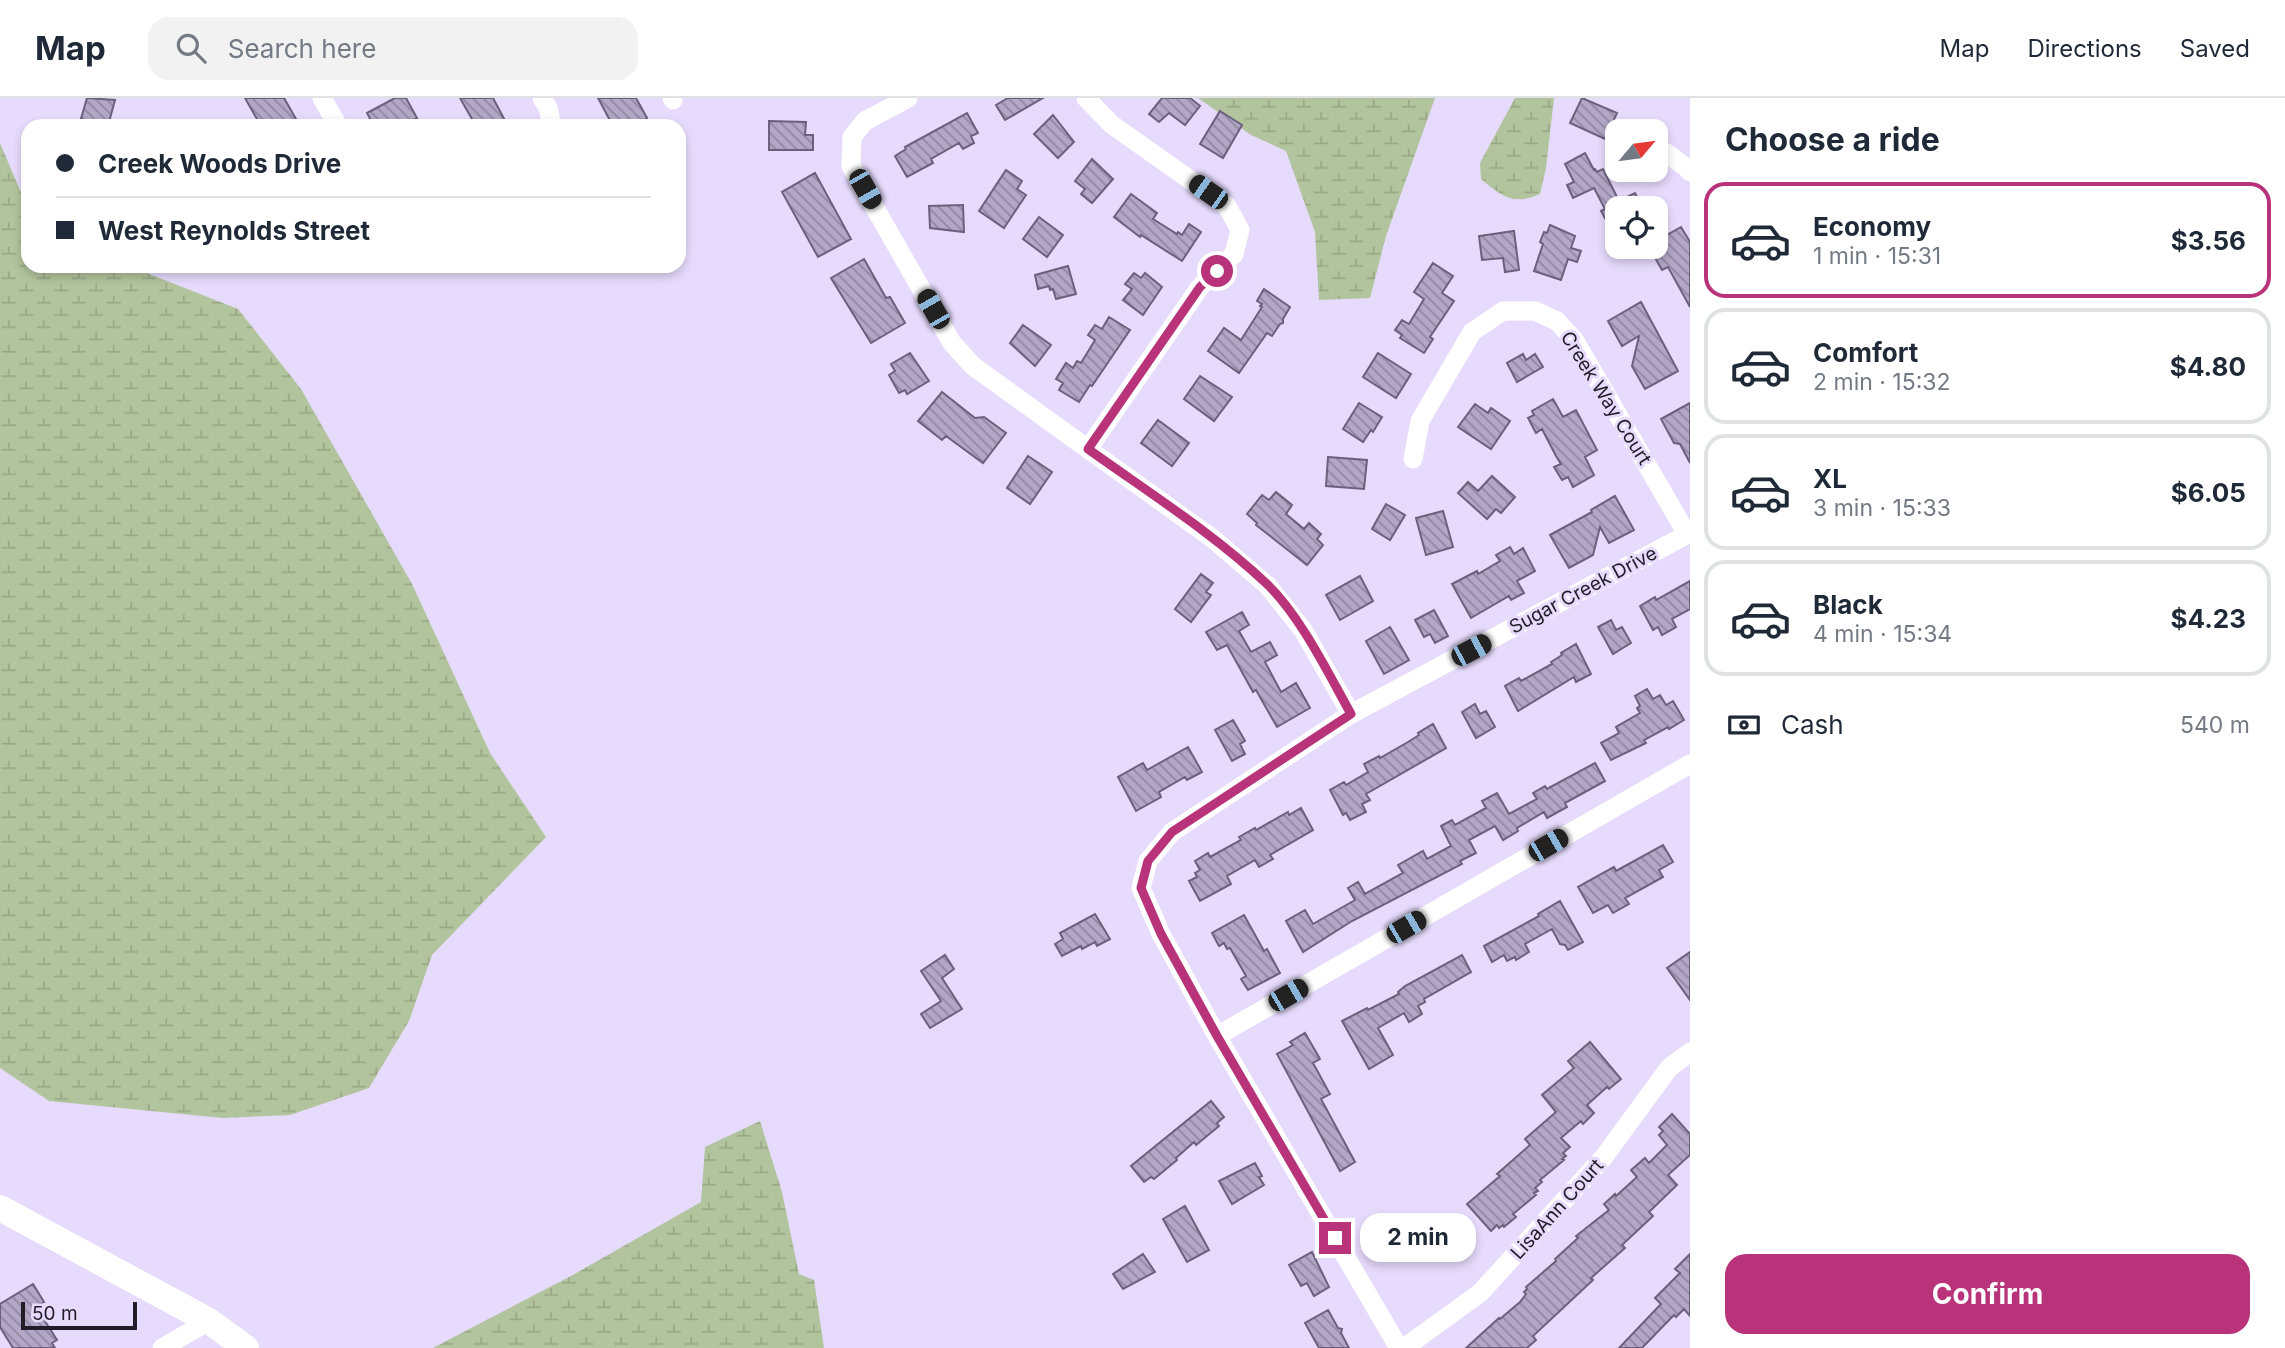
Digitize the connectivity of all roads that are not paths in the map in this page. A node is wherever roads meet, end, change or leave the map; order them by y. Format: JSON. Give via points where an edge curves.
{"nodes":[{"id":1,"x":322,"y":98,"type":"edge"},
{"id":2,"x":542,"y":98,"type":"edge"},
{"id":3,"x":908,"y":98,"type":"edge"},
{"id":4,"x":1086,"y":98,"type":"edge"},
{"id":5,"x":334,"y":119,"type":"edge"},
{"id":6,"x":550,"y":119,"type":"edge"},
{"id":7,"x":1668,"y":154,"type":"edge"},
{"id":8,"x":1690,"y":172,"type":"edge"},
{"id":9,"x":1088,"y":449,"type":"junction"},
{"id":10,"x":1413,"y":459,"type":"dead end"},
{"id":11,"x":1689,"y":533,"type":"edge"},
{"id":12,"x":1351,"y":714,"type":"junction"},
{"id":13,"x":1690,"y":764,"type":"edge"},
{"id":14,"x":1217,"y":1036,"type":"junction"},
{"id":15,"x":1690,"y":1052,"type":"edge"},
{"id":16,"x":0,"y":1208,"type":"edge"},
{"id":17,"x":209,"y":1321,"type":"junction"},
{"id":18,"x":162,"y":1348,"type":"edge"},
{"id":19,"x":246,"y":1348,"type":"edge"},
{"id":20,"x":1402,"y":1348,"type":"edge"}],
"edges":[{"from":1,"to":5,"type":"street"},
{"from":2,"to":6,"type":"street"},
{"from":3,"to":9,"type":"street","via":[[865,121],[852,137],[851,166],[952,342],[974,366]]},
{"from":4,"to":9,"type":"street","via":[[1111,124],[1227,206],[1240,230],[1234,254],[1200,287]]},
{"from":7,"to":8,"type":"street"},
{"from":9,"to":12,"type":"street","via":[[1212,538],[1268,586],[1303,630]]},
{"from":10,"to":11,"type":"street","name":"Creek Way Court","via":[[1420,421],[1472,332],[1503,312],[1535,311],[1557,321],[1575,341]]},
{"from":11,"to":12,"type":"street","name":"Sugar Creek Drive"},
{"from":12,"to":14,"type":"street","name":"Sugar Creek Drive","via":[[1172,832],[1148,861],[1141,888]]},
{"from":13,"to":14,"type":"street"},
{"from":14,"to":20,"type":"street"},
{"from":15,"to":20,"type":"street","name":"LisaAnn Court","via":[[1669,1068],[1603,1158],[1480,1293]]},
{"from":16,"to":17,"type":"main road"},
{"from":17,"to":18,"type":"street"},
{"from":17,"to":19,"type":"main road"}]}
